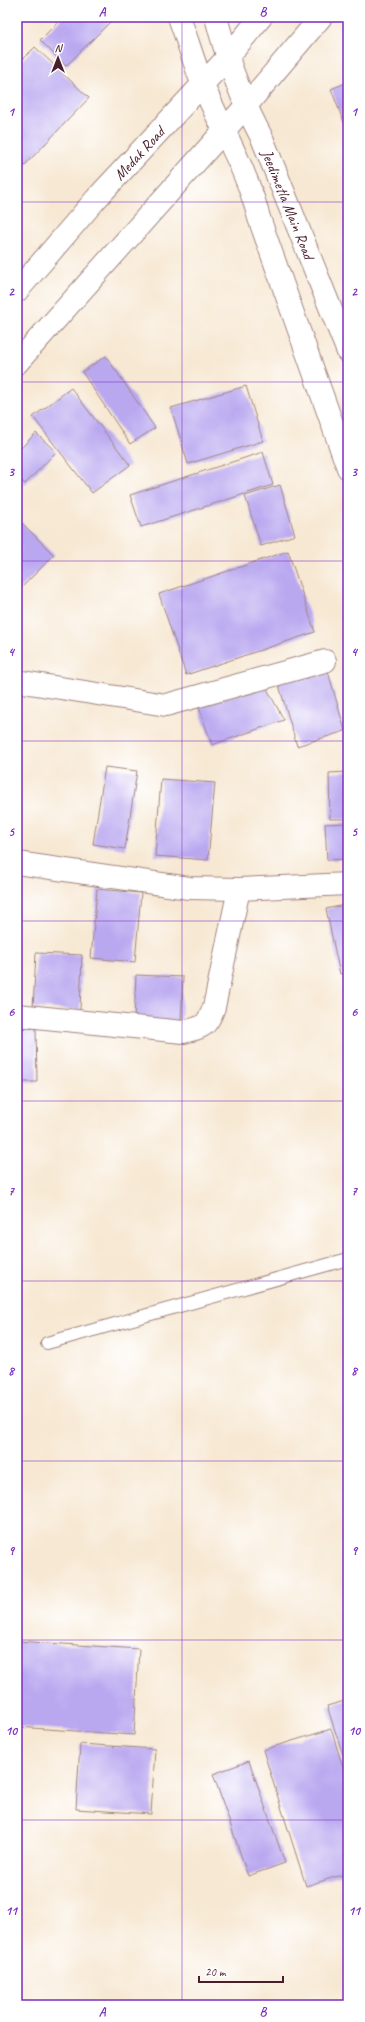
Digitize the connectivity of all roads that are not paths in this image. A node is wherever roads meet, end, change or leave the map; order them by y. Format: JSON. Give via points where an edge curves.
{"nodes":[{"id":1,"x":179,"y":17,"type":"edge"},
{"id":2,"x":216,"y":17,"type":"edge"},
{"id":3,"x":261,"y":17,"type":"edge"},
{"id":4,"x":321,"y":17,"type":"edge"},
{"id":5,"x":227,"y":58,"type":"junction"},
{"id":6,"x":203,"y":84,"type":"junction"},
{"id":7,"x":245,"y":107,"type":"junction"},
{"id":8,"x":225,"y":128,"type":"junction"},
{"id":9,"x":17,"y":291,"type":"edge"},
{"id":10,"x":348,"y":352,"type":"edge"},
{"id":11,"x":17,"y":363,"type":"edge"},
{"id":12,"x":348,"y":468,"type":"edge"},
{"id":13,"x":325,"y":661,"type":"dead end"},
{"id":14,"x":17,"y":681,"type":"edge"},
{"id":15,"x":17,"y":863,"type":"edge"},
{"id":16,"x":348,"y":884,"type":"edge"},
{"id":17,"x":239,"y":889,"type":"junction"},
{"id":18,"x":17,"y":1015,"type":"edge"},
{"id":19,"x":348,"y":1259,"type":"edge"},
{"id":20,"x":47,"y":1342,"type":"dead end"}],
"edges":[{"from":1,"to":6,"type":"main road","name":"Jeedimetla Main Road"},
{"from":2,"to":5,"type":"main road","name":"Jeedimetla Main Road"},
{"from":3,"to":5,"type":"main road","name":"Medak Road"},
{"from":4,"to":7,"type":"main road"},
{"from":5,"to":6,"type":"main road","name":"Medak Road"},
{"from":5,"to":7,"type":"main road","name":"Jeedimetla Main Road"},
{"from":6,"to":8,"type":"main road","name":"Jeedimetla Main Road"},
{"from":6,"to":9,"type":"main road","name":"Medak Road","via":[[96,200]]},
{"from":7,"to":8,"type":"main road"},
{"from":7,"to":10,"type":"main road","name":"Jeedimetla Main Road","via":[[262,138]]},
{"from":8,"to":11,"type":"main road"},
{"from":8,"to":12,"type":"main road","name":"Jeedimetla Main Road","via":[[254,198]]},
{"from":13,"to":14,"type":"main road","via":[[166,705]]},
{"from":15,"to":17,"type":"main road","via":[[189,888]]},
{"from":16,"to":17,"type":"main road"},
{"from":17,"to":18,"type":"main road","via":[[214,1006],[209,1021],[201,1028],[183,1032]]},
{"from":19,"to":20,"type":"lane"}]}
